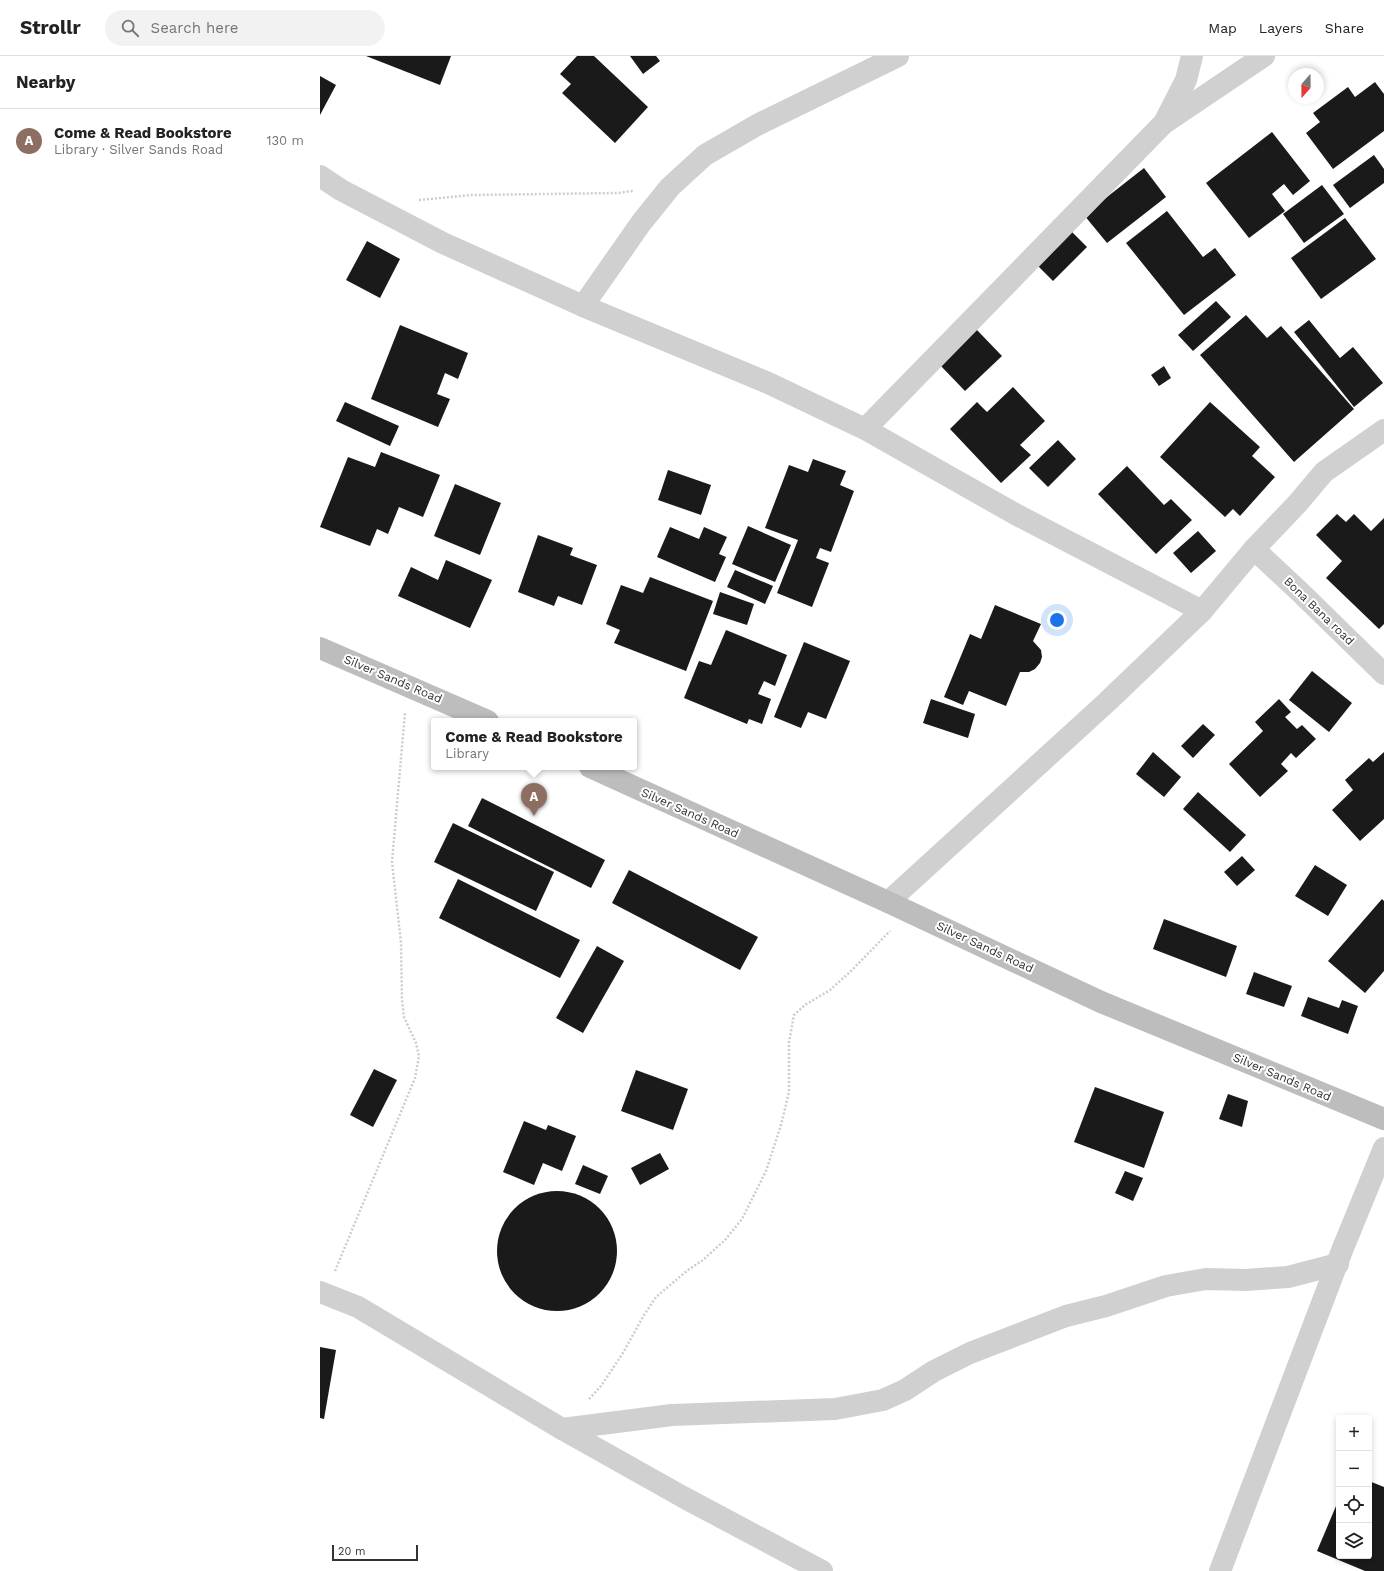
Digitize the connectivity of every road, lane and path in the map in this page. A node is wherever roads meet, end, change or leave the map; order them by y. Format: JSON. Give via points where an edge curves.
{"nodes":[{"id":1,"x":898,"y":56,"type":"edge"},
{"id":2,"x":1192,"y":56,"type":"edge"},
{"id":3,"x":1264,"y":56,"type":"edge"},
{"id":4,"x":1163,"y":124,"type":"junction"},
{"id":5,"x":320,"y":176,"type":"edge"},
{"id":6,"x":670,"y":187,"type":"junction"},
{"id":7,"x":416,"y":201,"type":"dead end"},
{"id":8,"x":583,"y":306,"type":"junction"},
{"id":9,"x":865,"y":429,"type":"junction"},
{"id":10,"x":1384,"y":430,"type":"edge"},
{"id":11,"x":1254,"y":549,"type":"junction"},
{"id":12,"x":1202,"y":611,"type":"junction"},
{"id":13,"x":320,"y":648,"type":"edge"},
{"id":14,"x":1384,"y":674,"type":"edge"},
{"id":15,"x":408,"y":685,"type":"junction"},
{"id":16,"x":481,"y":718,"type":"edge"},
{"id":17,"x":597,"y":770,"type":"edge"},
{"id":18,"x":898,"y":907,"type":"junction"},
{"id":19,"x":1384,"y":1119,"type":"edge"},
{"id":20,"x":1384,"y":1148,"type":"edge"},
{"id":21,"x":1338,"y":1264,"type":"junction"},
{"id":22,"x":323,"y":1293,"type":"edge"},
{"id":23,"x":587,"y":1401,"type":"dead end"},
{"id":24,"x":562,"y":1428,"type":"junction"},
{"id":25,"x":822,"y":1571,"type":"edge"},
{"id":26,"x":1220,"y":1571,"type":"edge"}],
"edges":[{"from":1,"to":6,"type":"street","via":[[704,155]]},
{"from":2,"to":4,"type":"street","via":[[1186,80]]},
{"from":3,"to":4,"type":"street"},
{"from":4,"to":9,"type":"street"},
{"from":5,"to":8,"type":"street","via":[[341,190],[443,243]]},
{"from":6,"to":7,"type":"path","via":[[618,193],[472,195]]},
{"from":6,"to":8,"type":"street","via":[[641,223]]},
{"from":8,"to":9,"type":"street","via":[[766,382]]},
{"from":9,"to":12,"type":"street","via":[[1017,515]]},
{"from":10,"to":11,"type":"street","via":[[1324,472]]},
{"from":11,"to":12,"type":"street"},
{"from":11,"to":14,"type":"street","name":"Bona Bana road"},
{"from":12,"to":18,"type":"street"},
{"from":13,"to":15,"type":"street","name":"Silver Sands Road"},
{"from":15,"to":16,"type":"street","name":"Silver Sands Road"},
{"from":15,"to":22,"type":"path","via":[[392,862],[401,943],[404,1017],[419,1056],[415,1078]]},
{"from":17,"to":18,"type":"street","name":"Silver Sands Road"},
{"from":18,"to":19,"type":"street","name":"Silver Sands Road","via":[[1101,1002]]},
{"from":18,"to":23,"type":"path","via":[[874,949],[830,990],[794,1015],[789,1042],[789,1092],[781,1125],[766,1171],[742,1219],[725,1240],[656,1297],[623,1353],[601,1386]]},
{"from":20,"to":21,"type":"street"},
{"from":21,"to":24,"type":"street","via":[[1288,1278],[1206,1279],[1166,1286],[1066,1316],[970,1354],[883,1400],[835,1409],[672,1415]]},
{"from":21,"to":26,"type":"street"},
{"from":22,"to":24,"type":"street","via":[[358,1307],[389,1324]]},
{"from":24,"to":25,"type":"street","via":[[683,1497]]}]}
